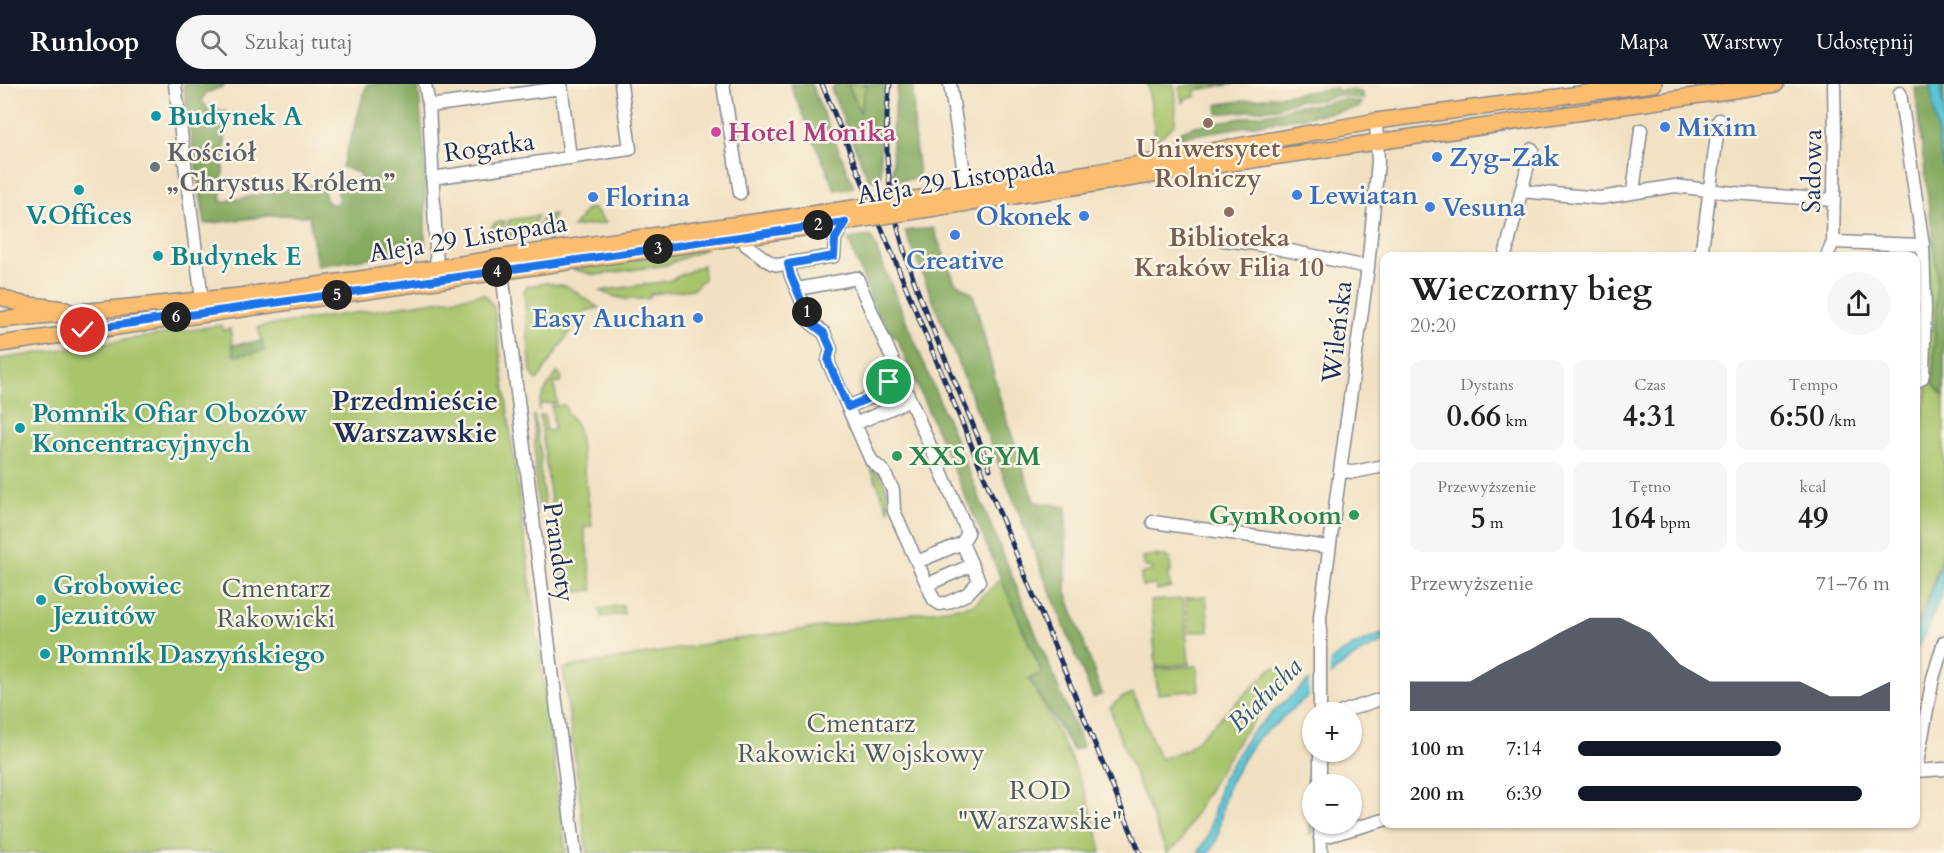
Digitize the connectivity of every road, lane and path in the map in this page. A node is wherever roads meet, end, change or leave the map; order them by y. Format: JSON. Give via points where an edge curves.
{"nodes":[{"id":1,"x":175,"y":84,"type":"edge"},
{"id":2,"x":425,"y":84,"type":"edge"},
{"id":3,"x":621,"y":84,"type":"edge"},
{"id":4,"x":723,"y":84,"type":"edge"},
{"id":5,"x":950,"y":84,"type":"edge"},
{"id":6,"x":1654,"y":84,"type":"edge"},
{"id":7,"x":1776,"y":84,"type":"edge"},
{"id":8,"x":1834,"y":84,"type":"edge"},
{"id":9,"x":561,"y":86,"type":"edge"},
{"id":10,"x":1900,"y":93,"type":"dead end"},
{"id":11,"x":429,"y":106,"type":"junction"},
{"id":12,"x":1719,"y":120,"type":"dead end"},
{"id":13,"x":1376,"y":121,"type":"junction"},
{"id":14,"x":1641,"y":130,"type":"dead end"},
{"id":15,"x":1378,"y":141,"type":"junction"},
{"id":16,"x":1532,"y":148,"type":"dead end"},
{"id":17,"x":570,"y":158,"type":"junction"},
{"id":18,"x":432,"y":178,"type":"junction"},
{"id":19,"x":1710,"y":190,"type":"junction"},
{"id":20,"x":967,"y":191,"type":"junction"},
{"id":21,"x":1521,"y":191,"type":"junction"},
{"id":22,"x":1633,"y":192,"type":"junction"},
{"id":23,"x":740,"y":193,"type":"dead end"},
{"id":24,"x":1834,"y":200,"type":"junction"},
{"id":25,"x":935,"y":202,"type":"junction"},
{"id":26,"x":842,"y":216,"type":"junction"},
{"id":27,"x":1223,"y":240,"type":"dead end"},
{"id":28,"x":1833,"y":242,"type":"junction"},
{"id":29,"x":746,"y":245,"type":"dead end"},
{"id":30,"x":1923,"y":245,"type":"junction"},
{"id":31,"x":1506,"y":252,"type":"edge"},
{"id":32,"x":1702,"y":252,"type":"edge"},
{"id":33,"x":1829,"y":252,"type":"edge"},
{"id":34,"x":788,"y":264,"type":"junction"},
{"id":35,"x":501,"y":265,"type":"junction"},
{"id":36,"x":1368,"y":267,"type":"junction"},
{"id":37,"x":437,"y":268,"type":"junction"},
{"id":38,"x":797,"y":289,"type":"junction"},
{"id":39,"x":0,"y":296,"type":"edge"},
{"id":40,"x":202,"y":300,"type":"junction"},
{"id":41,"x":78,"y":314,"type":"junction"},
{"id":42,"x":0,"y":320,"type":"edge"},
{"id":43,"x":1920,"y":322,"type":"edge"},
{"id":44,"x":0,"y":344,"type":"edge"},
{"id":45,"x":1920,"y":377,"type":"edge"},
{"id":46,"x":889,"y":382,"type":"dead end"},
{"id":47,"x":910,"y":400,"type":"junction"},
{"id":48,"x":848,"y":407,"type":"junction"},
{"id":49,"x":855,"y":424,"type":"junction"},
{"id":50,"x":1380,"y":467,"type":"edge"},
{"id":51,"x":1340,"y":471,"type":"junction"},
{"id":52,"x":1153,"y":522,"type":"dead end"},
{"id":53,"x":962,"y":543,"type":"junction"},
{"id":54,"x":1328,"y":547,"type":"junction"},
{"id":55,"x":917,"y":562,"type":"junction"},
{"id":56,"x":972,"y":565,"type":"junction"},
{"id":57,"x":933,"y":582,"type":"dead end"},
{"id":58,"x":1944,"y":642,"type":"edge"},
{"id":59,"x":1380,"y":699,"type":"edge"},
{"id":60,"x":1320,"y":702,"type":"edge"},
{"id":61,"x":1362,"y":705,"type":"edge"},
{"id":62,"x":1920,"y":748,"type":"edge"},
{"id":63,"x":1944,"y":768,"type":"edge"},
{"id":64,"x":1920,"y":770,"type":"edge"},
{"id":65,"x":1380,"y":821,"type":"edge"},
{"id":66,"x":1320,"y":834,"type":"edge"},
{"id":67,"x":1320,"y":838,"type":"junction"},
{"id":68,"x":574,"y":853,"type":"edge"},
{"id":69,"x":1320,"y":853,"type":"edge"}],
"edges":[{"from":1,"to":40,"type":"street"},
{"from":2,"to":11,"type":"street"},
{"from":3,"to":17,"type":"street","name":"Rogatka","via":[[630,149]]},
{"from":4,"to":23,"type":"street"},
{"from":5,"to":20,"type":"street"},
{"from":6,"to":13,"type":"main road","name":"Aleja 29 Listopada"},
{"from":7,"to":15,"type":"main road","name":"Aleja 29 Listopada"},
{"from":8,"to":24,"type":"street","name":"Sadowa"},
{"from":9,"to":11,"type":"street"},
{"from":9,"to":17,"type":"street","name":"Rogatka"},
{"from":10,"to":30,"type":"street"},
{"from":11,"to":18,"type":"street"},
{"from":12,"to":19,"type":"street"},
{"from":13,"to":15,"type":"street","name":"Wileńska"},
{"from":13,"to":20,"type":"main road","name":"Aleja 29 Listopada","via":[[1096,172]]},
{"from":14,"to":22,"type":"street"},
{"from":15,"to":25,"type":"main road","name":"Aleja 29 Listopada"},
{"from":15,"to":36,"type":"street","name":"Wileńska"},
{"from":16,"to":21,"type":"street"},
{"from":17,"to":18,"type":"street","name":"Rogatka"},
{"from":18,"to":37,"type":"street","name":"Rogatka"},
{"from":19,"to":22,"type":"street","via":[[1675,186]]},
{"from":19,"to":24,"type":"street"},
{"from":19,"to":32,"type":"street"},
{"from":20,"to":25,"type":"main road","name":"Aleja 29 Listopada"},
{"from":21,"to":22,"type":"street","via":[[1600,198]]},
{"from":21,"to":31,"type":"street"},
{"from":24,"to":28,"type":"street","name":"Sadowa"},
{"from":25,"to":26,"type":"main road","name":"Aleja 29 Listopada","bridge":true},
{"from":26,"to":34,"type":"street","via":[[834,256]]},
{"from":26,"to":35,"type":"main road","name":"Aleja 29 Listopada"},
{"from":27,"to":36,"type":"street"},
{"from":28,"to":30,"type":"street"},
{"from":28,"to":33,"type":"street","name":"Sadowa"},
{"from":29,"to":34,"type":"street","via":[[774,264]]},
{"from":30,"to":43,"type":"street"},
{"from":34,"to":38,"type":"street"},
{"from":35,"to":37,"type":"main road","name":"Aleja 29 Listopada"},
{"from":35,"to":44,"type":"main road","name":"Aleja 29 Listopada"},
{"from":35,"to":68,"type":"street","name":"Prandoty"},
{"from":36,"to":51,"type":"street","name":"Wileńska"},
{"from":37,"to":40,"type":"main road","name":"Aleja 29 Listopada"},
{"from":38,"to":47,"type":"street","via":[[857,278]]},
{"from":38,"to":48,"type":"street","via":[[811,323],[824,333],[831,349],[828,361]]},
{"from":39,"to":41,"type":"main road"},
{"from":40,"to":41,"type":"main road","name":"Aleja 29 Listopada"},
{"from":41,"to":42,"type":"main road","name":"Aleja 29 Listopada"},
{"from":43,"to":45,"type":"street"},
{"from":46,"to":48,"type":"street","via":[[890,389]]},
{"from":47,"to":49,"type":"street"},
{"from":47,"to":53,"type":"street","via":[[968,533]]},
{"from":48,"to":49,"type":"street"},
{"from":49,"to":55,"type":"street","via":[[871,460],[884,472],[893,490],[894,510]]},
{"from":50,"to":51,"type":"street"},
{"from":51,"to":54,"type":"street","name":"Wileńska"},
{"from":52,"to":54,"type":"street"},
{"from":53,"to":55,"type":"street"},
{"from":53,"to":56,"type":"street"},
{"from":54,"to":60,"type":"street","name":"Wileńska","via":[[1320,616]]},
{"from":55,"to":56,"type":"street","via":[[934,600],[940,604],[967,594],[979,582]]},
{"from":56,"to":57,"type":"street"},
{"from":58,"to":62,"type":"street"},
{"from":59,"to":61,"type":"street"},
{"from":63,"to":64,"type":"street"},
{"from":65,"to":67,"type":"street"},
{"from":66,"to":67,"type":"street"},
{"from":67,"to":69,"type":"street"}]}
